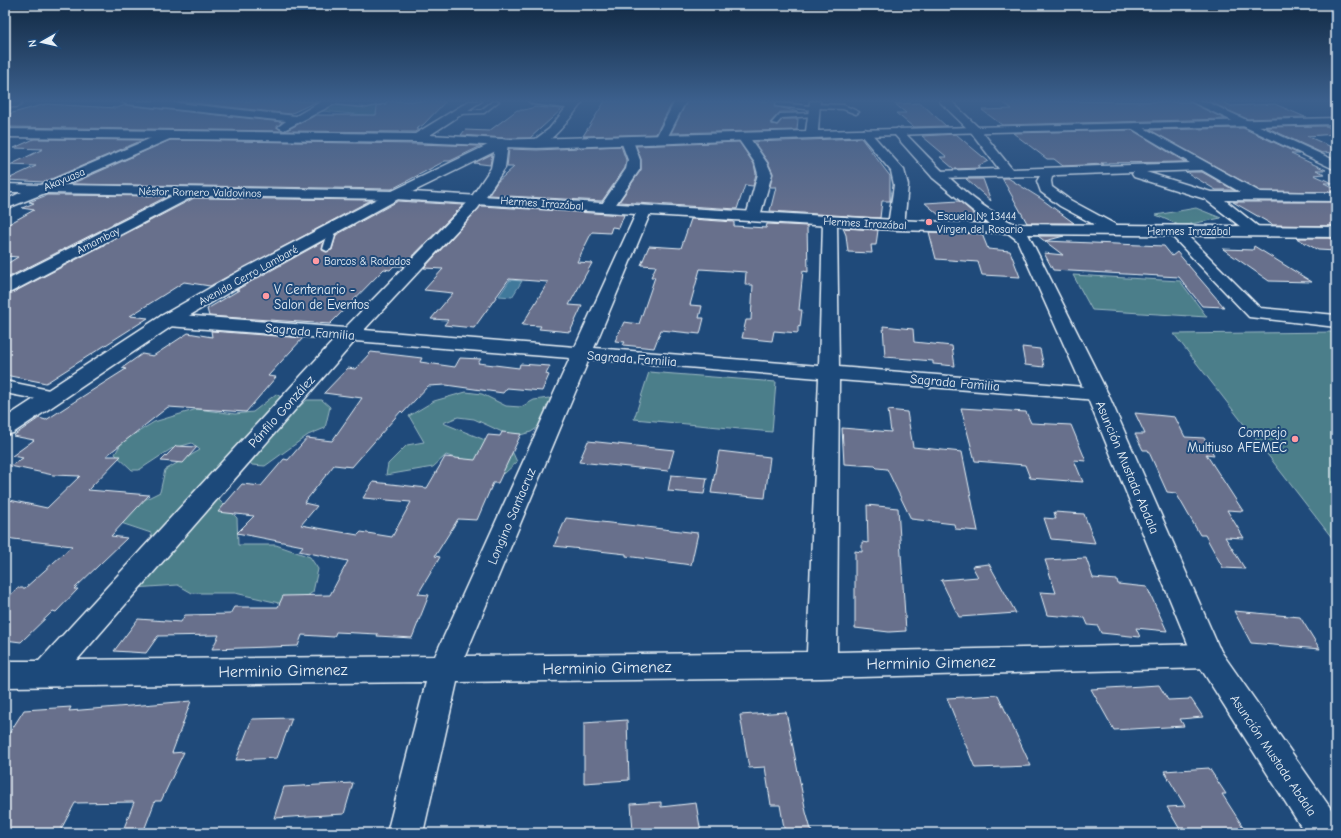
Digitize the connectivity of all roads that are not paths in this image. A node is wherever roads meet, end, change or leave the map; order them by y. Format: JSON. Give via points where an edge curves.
{"nodes":[{"id":1,"x":158,"y":140,"type":"edge"},
{"id":2,"x":453,"y":140,"type":"edge"},
{"id":3,"x":542,"y":140,"type":"edge"},
{"id":4,"x":625,"y":140,"type":"edge"},
{"id":5,"x":627,"y":140,"type":"edge"},
{"id":6,"x":745,"y":140,"type":"edge"},
{"id":7,"x":871,"y":140,"type":"edge"},
{"id":8,"x":906,"y":140,"type":"edge"},
{"id":9,"x":983,"y":140,"type":"edge"},
{"id":10,"x":1160,"y":140,"type":"edge"},
{"id":11,"x":1279,"y":140,"type":"edge"},
{"id":12,"x":502,"y":143,"type":"junction"},
{"id":13,"x":537,"y":144,"type":"junction"},
{"id":14,"x":994,"y":154,"type":"junction"},
{"id":15,"x":1205,"y":166,"type":"junction"},
{"id":16,"x":1336,"y":166,"type":"edge"},
{"id":17,"x":1121,"y":169,"type":"junction"},
{"id":18,"x":1055,"y":171,"type":"junction"},
{"id":19,"x":1009,"y":173,"type":"junction"},
{"id":20,"x":938,"y":175,"type":"junction"},
{"id":21,"x":5,"y":188,"type":"edge"},
{"id":22,"x":38,"y":190,"type":"junction"},
{"id":23,"x":191,"y":192,"type":"junction"},
{"id":24,"x":395,"y":195,"type":"junction"},
{"id":25,"x":1210,"y":196,"type":"junction"},
{"id":26,"x":1255,"y":196,"type":"junction"},
{"id":27,"x":1336,"y":197,"type":"edge"},
{"id":28,"x":477,"y":199,"type":"junction"},
{"id":29,"x":5,"y":205,"type":"edge"},
{"id":30,"x":607,"y":207,"type":"junction"},
{"id":31,"x":645,"y":209,"type":"junction"},
{"id":32,"x":753,"y":216,"type":"junction"},
{"id":33,"x":830,"y":222,"type":"junction"},
{"id":34,"x":896,"y":224,"type":"junction"},
{"id":35,"x":1012,"y":229,"type":"junction"},
{"id":36,"x":1115,"y":230,"type":"junction"},
{"id":37,"x":328,"y":231,"type":"junction"},
{"id":38,"x":1175,"y":231,"type":"junction"},
{"id":39,"x":1256,"y":231,"type":"junction"},
{"id":40,"x":1336,"y":232,"type":"edge"},
{"id":41,"x":327,"y":249,"type":"dead end"},
{"id":42,"x":5,"y":288,"type":"edge"},
{"id":43,"x":168,"y":320,"type":"junction"},
{"id":44,"x":1336,"y":321,"type":"edge"},
{"id":45,"x":350,"y":334,"type":"junction"},
{"id":46,"x":582,"y":354,"type":"junction"},
{"id":47,"x":829,"y":372,"type":"junction"},
{"id":48,"x":5,"y":387,"type":"edge"},
{"id":49,"x":1097,"y":394,"type":"junction"},
{"id":50,"x":52,"y":396,"type":"junction"},
{"id":51,"x":5,"y":428,"type":"edge"},
{"id":52,"x":1208,"y":656,"type":"junction"},
{"id":53,"x":822,"y":665,"type":"junction"},
{"id":54,"x":446,"y":668,"type":"junction"},
{"id":55,"x":47,"y":673,"type":"junction"},
{"id":56,"x":5,"y":674,"type":"edge"},
{"id":57,"x":406,"y":833,"type":"edge"},
{"id":58,"x":1326,"y":833,"type":"edge"}],
"edges":[{"from":1,"to":22,"type":"street","name":"Akayuasa"},
{"from":2,"to":12,"type":"street"},
{"from":3,"to":13,"type":"street"},
{"from":4,"to":13,"type":"street"},
{"from":5,"to":30,"type":"street","via":[[634,160],[633,169]]},
{"from":6,"to":32,"type":"street","via":[[761,163],[765,174]]},
{"from":7,"to":34,"type":"street","via":[[897,170],[901,185]]},
{"from":8,"to":20,"type":"street","name":"Asunción Mustada Abdala"},
{"from":9,"to":14,"type":"street"},
{"from":10,"to":15,"type":"street"},
{"from":11,"to":16,"type":"street"},
{"from":12,"to":13,"type":"street"},
{"from":12,"to":24,"type":"street","name":"Avenida Cerro Lambaré"},
{"from":12,"to":28,"type":"street","name":"Pánfilo González","via":[[498,168]]},
{"from":14,"to":18,"type":"street"},
{"from":14,"to":19,"type":"street"},
{"from":15,"to":17,"type":"street"},
{"from":15,"to":26,"type":"street"},
{"from":17,"to":18,"type":"street"},
{"from":17,"to":25,"type":"street"},
{"from":18,"to":19,"type":"street"},
{"from":18,"to":36,"type":"street","via":[[1047,175],[1044,181],[1046,190]]},
{"from":19,"to":20,"type":"street"},
{"from":20,"to":35,"type":"street","name":"Asunción Mustada Abdala","via":[[993,220]]},
{"from":21,"to":22,"type":"street","name":"Néstor Romero Valdovinos"},
{"from":22,"to":23,"type":"street","name":"Néstor Romero Valdovinos"},
{"from":22,"to":29,"type":"street","name":"Akayuasa"},
{"from":23,"to":24,"type":"street","name":"Néstor Romero Valdovinos"},
{"from":23,"to":42,"type":"street","name":"Amambay"},
{"from":24,"to":28,"type":"street","name":"Hermes Irrazábal"},
{"from":24,"to":37,"type":"street","name":"Avenida Cerro Lambaré"},
{"from":25,"to":26,"type":"street"},
{"from":25,"to":39,"type":"street"},
{"from":26,"to":27,"type":"street"},
{"from":28,"to":30,"type":"street","name":"Hermes Irrazábal"},
{"from":28,"to":45,"type":"street","name":"Pánfilo González"},
{"from":30,"to":31,"type":"street","name":"Hermes Irrazábal"},
{"from":31,"to":32,"type":"street","name":"Hermes Irrazábal"},
{"from":31,"to":46,"type":"street","name":"Longino Santacruz"},
{"from":32,"to":33,"type":"street","name":"Hermes Irrazábal"},
{"from":33,"to":34,"type":"street","name":"Hermes Irrazábal"},
{"from":33,"to":47,"type":"street"},
{"from":34,"to":35,"type":"street","name":"Hermes Irrazábal"},
{"from":35,"to":36,"type":"street","name":"Hermes Irrazábal"},
{"from":35,"to":49,"type":"street","name":"Asunción Mustada Abdala","via":[[1024,238]]},
{"from":36,"to":38,"type":"street","name":"Hermes Irrazábal"},
{"from":37,"to":41,"type":"lane","via":[[331,236]]},
{"from":37,"to":43,"type":"street","name":"Avenida Cerro Lambaré","via":[[266,268]]},
{"from":38,"to":39,"type":"street","name":"Hermes Irrazábal"},
{"from":38,"to":44,"type":"street","via":[[1255,313]]},
{"from":39,"to":40,"type":"street","name":"Hermes Irrazábal"},
{"from":43,"to":45,"type":"street","name":"Sagrada Familia"},
{"from":43,"to":50,"type":"street","name":"Avenida Cerro Lambaré"},
{"from":45,"to":46,"type":"street","name":"Sagrada Familia"},
{"from":45,"to":55,"type":"street","name":"Pánfilo González"},
{"from":46,"to":47,"type":"street","name":"Sagrada Familia"},
{"from":46,"to":54,"type":"street","name":"Longino Santacruz"},
{"from":47,"to":49,"type":"street","name":"Sagrada Familia"},
{"from":47,"to":53,"type":"street"},
{"from":48,"to":50,"type":"street"},
{"from":49,"to":52,"type":"street","name":"Asunción Mustada Abdala"},
{"from":50,"to":51,"type":"street","name":"Avenida Cerro Lambaré"},
{"from":52,"to":53,"type":"street","name":"Herminio Gimenez"},
{"from":52,"to":58,"type":"street","name":"Asunción Mustada Abdala"},
{"from":53,"to":54,"type":"street","name":"Herminio Gimenez"},
{"from":54,"to":55,"type":"street","name":"Herminio Gimenez"},
{"from":54,"to":57,"type":"street","name":"Longino Santacruz"},
{"from":55,"to":56,"type":"street","name":"Herminio Gimenez"}]}
